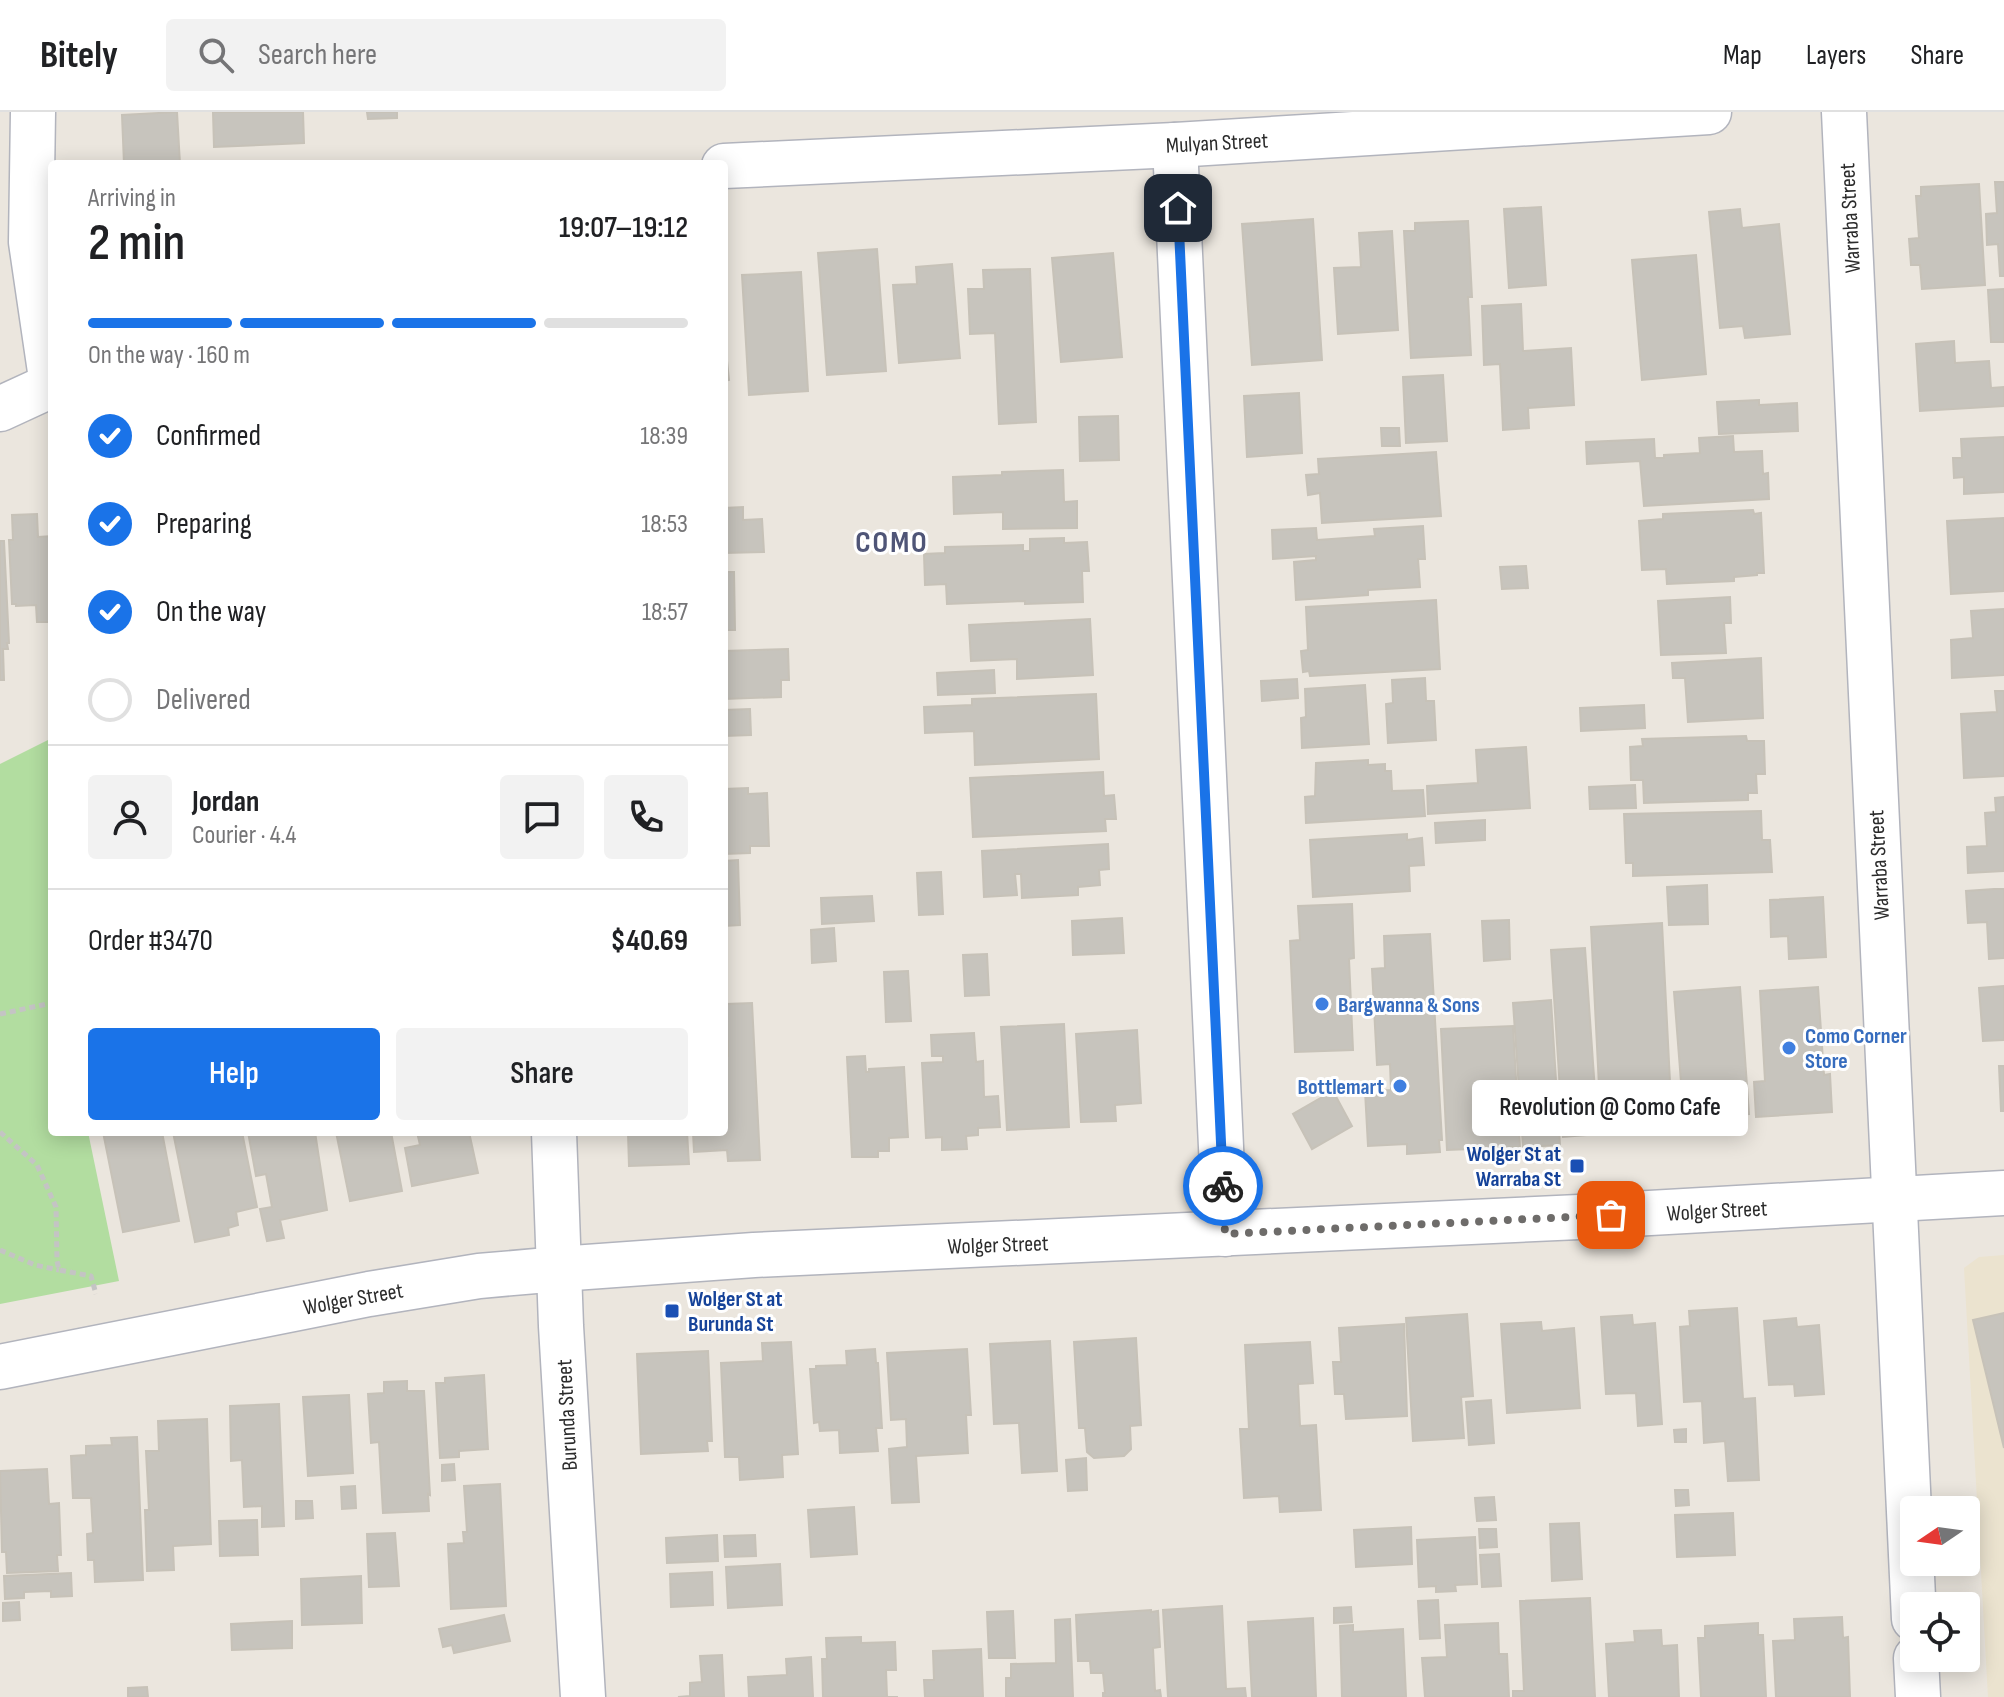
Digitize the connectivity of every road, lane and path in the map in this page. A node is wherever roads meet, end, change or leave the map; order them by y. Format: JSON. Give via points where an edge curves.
{"nodes":[{"id":1,"x":33,"y":112,"type":"edge"},
{"id":2,"x":1709,"y":112,"type":"edge"},
{"id":3,"x":1844,"y":112,"type":"edge"},
{"id":4,"x":1175,"y":145,"type":"junction"},
{"id":5,"x":728,"y":166,"type":"edge"},
{"id":6,"x":48,"y":358,"type":"edge"},
{"id":7,"x":48,"y":387,"type":"edge"},
{"id":8,"x":0,"y":409,"type":"edge"},
{"id":9,"x":48,"y":1004,"type":"edge"},
{"id":10,"x":0,"y":1014,"type":"edge"},
{"id":11,"x":1,"y":1135,"type":"edge"},
{"id":12,"x":554,"y":1136,"type":"edge"},
{"id":13,"x":2004,"y":1193,"type":"edge"},
{"id":14,"x":1895,"y":1200,"type":"junction"},
{"id":15,"x":1225,"y":1234,"type":"junction"},
{"id":16,"x":0,"y":1250,"type":"edge"},
{"id":17,"x":559,"y":1269,"type":"junction"},
{"id":18,"x":59,"y":1270,"type":"junction"},
{"id":19,"x":96,"y":1294,"type":"dead end"},
{"id":20,"x":0,"y":1367,"type":"edge"},
{"id":21,"x":1913,"y":1592,"type":"edge"},
{"id":22,"x":1917,"y":1672,"type":"edge"},
{"id":23,"x":583,"y":1697,"type":"edge"},
{"id":24,"x":1918,"y":1697,"type":"edge"}],
"edges":[{"from":1,"to":6,"type":"street","via":[[31,242]]},
{"from":2,"to":4,"type":"street","name":"Mulyan Street"},
{"from":3,"to":14,"type":"street","name":"Warraba Street"},
{"from":4,"to":5,"type":"street","name":"Mulyan Street"},
{"from":4,"to":15,"type":"street"},
{"from":7,"to":8,"type":"street"},
{"from":9,"to":10,"type":"path"},
{"from":11,"to":18,"type":"path","via":[[37,1165],[56,1207]]},
{"from":12,"to":17,"type":"street","name":"Burunda Street"},
{"from":13,"to":14,"type":"street","name":"Wolger Street"},
{"from":14,"to":15,"type":"street","name":"Wolger Street"},
{"from":14,"to":21,"type":"street","name":"Warraba Street"},
{"from":15,"to":17,"type":"street","name":"Wolger Street"},
{"from":16,"to":18,"type":"path"},
{"from":17,"to":20,"type":"street","name":"Wolger Street","via":[[369,1294]]},
{"from":17,"to":23,"type":"street","name":"Burunda Street"},
{"from":18,"to":19,"type":"path","via":[[91,1276]]},
{"from":22,"to":24,"type":"street"}]}
